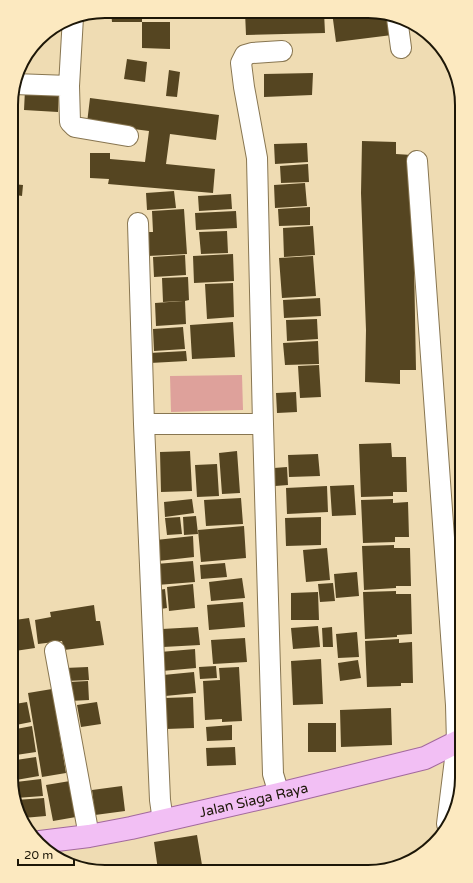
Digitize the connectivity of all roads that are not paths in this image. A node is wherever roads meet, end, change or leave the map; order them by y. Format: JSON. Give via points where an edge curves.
{"nodes":[{"id":1,"x":398,"y":24,"type":"edge"},
{"id":2,"x":73,"y":25,"type":"edge"},
{"id":3,"x":401,"y":48,"type":"dead end"},
{"id":4,"x":282,"y":51,"type":"dead end"},
{"id":5,"x":21,"y":84,"type":"edge"},
{"id":6,"x":69,"y":86,"type":"junction"},
{"id":7,"x":128,"y":136,"type":"dead end"},
{"id":8,"x":417,"y":160,"type":"dead end"},
{"id":9,"x":138,"y":223,"type":"dead end"},
{"id":10,"x":144,"y":424,"type":"junction"},
{"id":11,"x":263,"y":424,"type":"junction"},
{"id":12,"x":55,"y":651,"type":"dead end"},
{"id":13,"x":455,"y":697,"type":"edge"},
{"id":14,"x":455,"y":743,"type":"edge"},
{"id":15,"x":455,"y":769,"type":"edge"},
{"id":16,"x":279,"y":794,"type":"junction"},
{"id":17,"x":449,"y":807,"type":"edge"},
{"id":18,"x":163,"y":821,"type":"junction"},
{"id":19,"x":89,"y":836,"type":"junction"},
{"id":20,"x":46,"y":841,"type":"edge"}],
"edges":[{"from":1,"to":3,"type":"street"},
{"from":2,"to":6,"type":"street"},
{"from":4,"to":11,"type":"street","via":[[252,53],[245,55],[241,62],[257,158]]},
{"from":5,"to":6,"type":"street"},
{"from":6,"to":7,"type":"street","via":[[69,118],[72,125]]},
{"from":8,"to":13,"type":"street"},
{"from":9,"to":10,"type":"street"},
{"from":10,"to":11,"type":"street"},
{"from":10,"to":18,"type":"street","via":[[159,793]]},
{"from":11,"to":16,"type":"street","via":[[273,774]]},
{"from":12,"to":19,"type":"street"},
{"from":14,"to":16,"type":"main road","name":"Jalan Siaga Raya","via":[[425,758]]},
{"from":15,"to":17,"type":"street"},
{"from":16,"to":18,"type":"main road","name":"Jalan Siaga Raya"},
{"from":18,"to":19,"type":"main road","name":"Jalan Siaga Raya"},
{"from":19,"to":20,"type":"main road","name":"Jalan Siaga Raya"}]}
